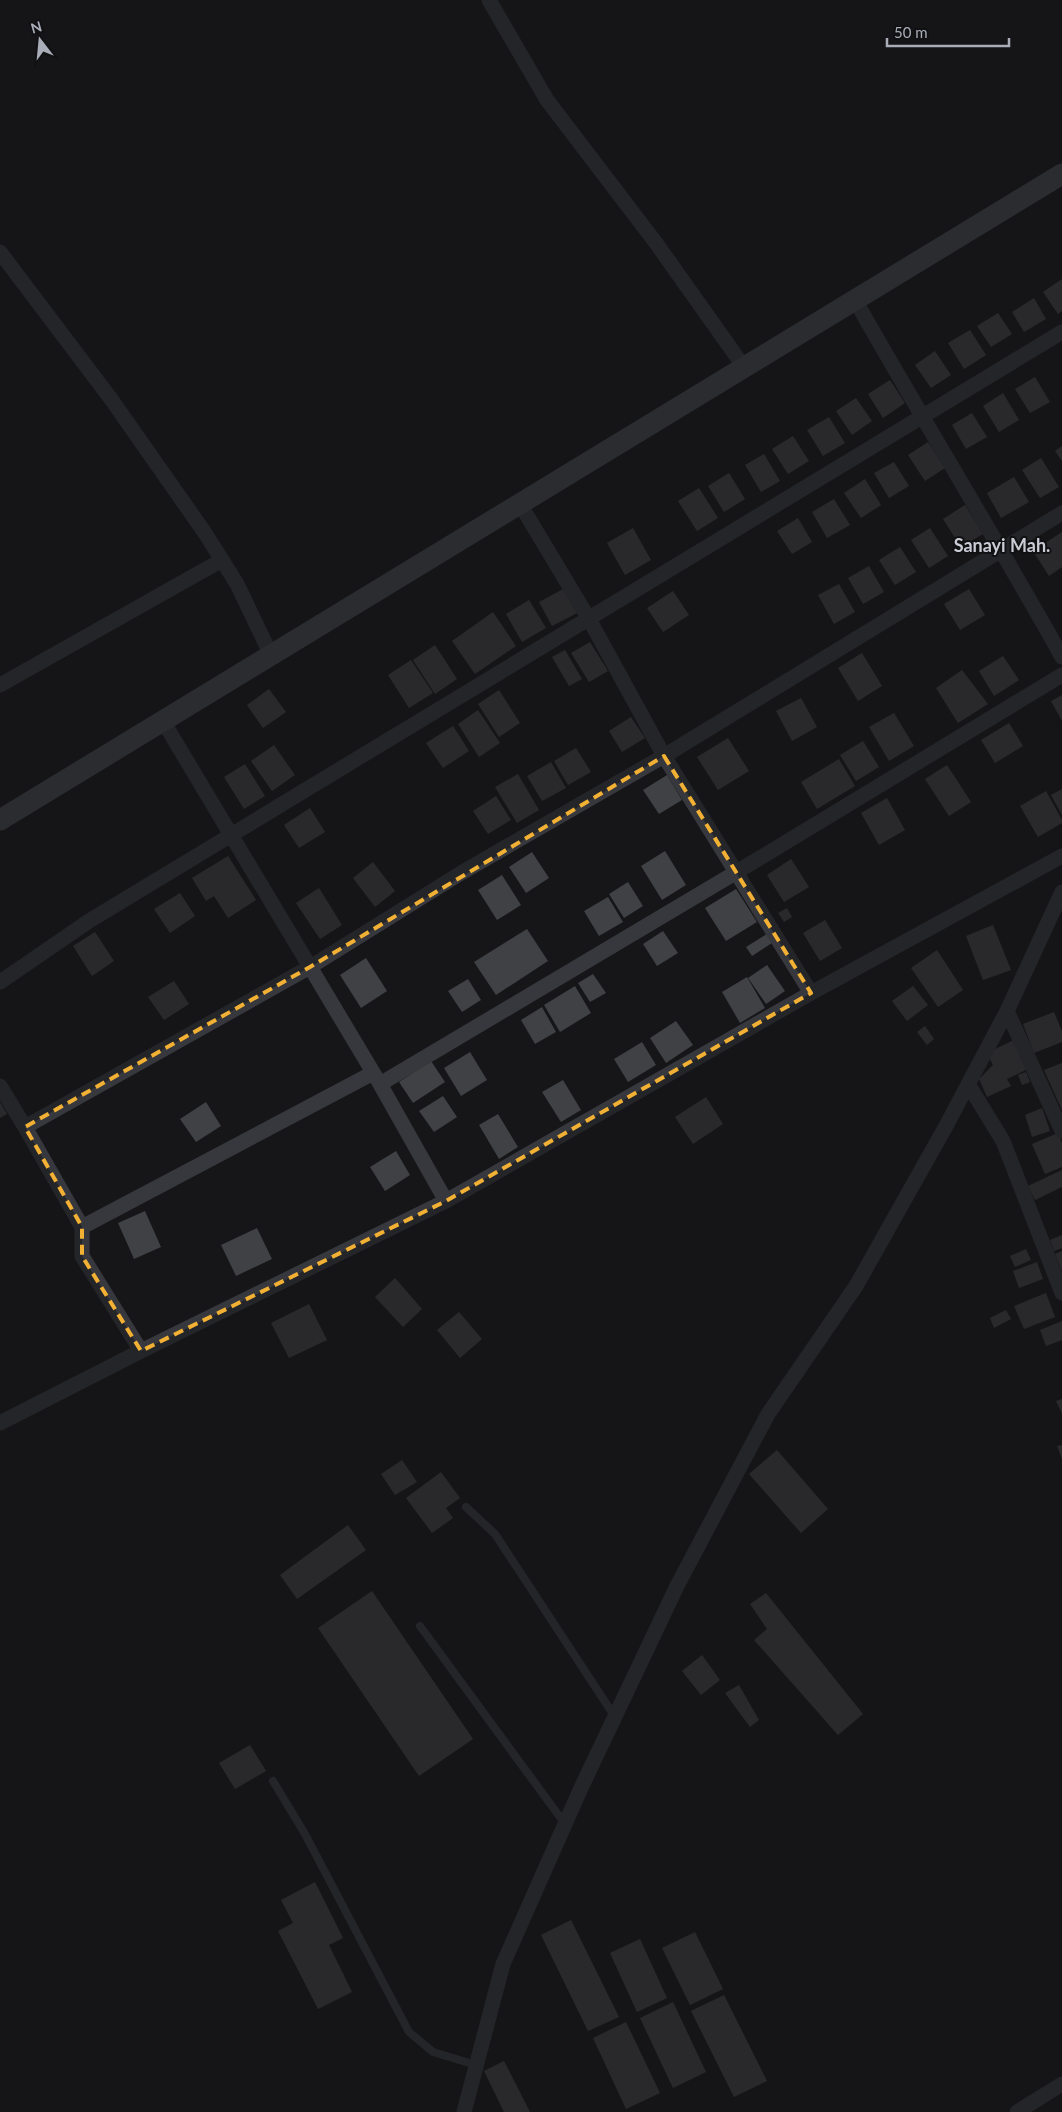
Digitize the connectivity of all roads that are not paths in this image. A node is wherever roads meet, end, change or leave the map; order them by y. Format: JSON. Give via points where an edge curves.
{"nodes":[{"id":1,"x":489,"y":0,"type":"edge"},
{"id":2,"x":1062,"y":174,"type":"edge"},
{"id":3,"x":0,"y":252,"type":"edge"},
{"id":4,"x":855,"y":300,"type":"junction"},
{"id":5,"x":1062,"y":332,"type":"edge"},
{"id":6,"x":744,"y":367,"type":"junction"},
{"id":7,"x":922,"y":418,"type":"junction"},
{"id":8,"x":520,"y":504,"type":"junction"},
{"id":9,"x":1062,"y":513,"type":"edge"},
{"id":10,"x":1002,"y":549,"type":"junction"},
{"id":11,"x":222,"y":560,"type":"junction"},
{"id":12,"x":589,"y":619,"type":"junction"},
{"id":13,"x":271,"y":655,"type":"junction"},
{"id":14,"x":1062,"y":657,"type":"edge"},
{"id":15,"x":1062,"y":675,"type":"edge"},
{"id":16,"x":0,"y":685,"type":"edge"},
{"id":17,"x":163,"y":721,"type":"junction"},
{"id":18,"x":664,"y":756,"type":"junction"},
{"id":19,"x":0,"y":820,"type":"edge"},
{"id":20,"x":232,"y":836,"type":"junction"},
{"id":21,"x":1062,"y":856,"type":"edge"},
{"id":22,"x":735,"y":874,"type":"junction"},
{"id":23,"x":1062,"y":892,"type":"edge"},
{"id":24,"x":1058,"y":912,"type":"edge"},
{"id":25,"x":310,"y":967,"type":"junction"},
{"id":26,"x":0,"y":982,"type":"edge"},
{"id":27,"x":811,"y":993,"type":"junction"},
{"id":28,"x":1007,"y":1011,"type":"junction"},
{"id":29,"x":376,"y":1079,"type":"junction"},
{"id":30,"x":968,"y":1084,"type":"junction"},
{"id":31,"x":0,"y":1086,"type":"edge"},
{"id":32,"x":25,"y":1127,"type":"junction"},
{"id":33,"x":1062,"y":1131,"type":"edge"},
{"id":34,"x":446,"y":1201,"type":"junction"},
{"id":35,"x":82,"y":1227,"type":"junction"},
{"id":36,"x":1062,"y":1292,"type":"edge"},
{"id":37,"x":141,"y":1352,"type":"junction"},
{"id":38,"x":0,"y":1423,"type":"edge"},
{"id":39,"x":466,"y":1507,"type":"dead end"},
{"id":40,"x":420,"y":1626,"type":"dead end"},
{"id":41,"x":615,"y":1717,"type":"junction"},
{"id":42,"x":273,"y":1781,"type":"dead end"},
{"id":43,"x":565,"y":1824,"type":"junction"},
{"id":44,"x":476,"y":2065,"type":"junction"},
{"id":45,"x":1062,"y":2084,"type":"edge"},
{"id":46,"x":464,"y":2112,"type":"edge"},
{"id":47,"x":1017,"y":2112,"type":"edge"}],
"edges":[{"from":1,"to":6,"type":"street","via":[[548,100]]},
{"from":2,"to":4,"type":"main road"},
{"from":3,"to":11,"type":"street","via":[[111,399]]},
{"from":4,"to":6,"type":"main road"},
{"from":4,"to":7,"type":"street"},
{"from":5,"to":7,"type":"street"},
{"from":6,"to":8,"type":"main road"},
{"from":7,"to":10,"type":"street"},
{"from":7,"to":12,"type":"street"},
{"from":8,"to":12,"type":"street"},
{"from":8,"to":13,"type":"main road"},
{"from":9,"to":10,"type":"street"},
{"from":10,"to":14,"type":"street"},
{"from":10,"to":18,"type":"street"},
{"from":11,"to":13,"type":"street"},
{"from":11,"to":16,"type":"street"},
{"from":12,"to":18,"type":"street"},
{"from":12,"to":20,"type":"street"},
{"from":13,"to":17,"type":"main road"},
{"from":15,"to":22,"type":"street"},
{"from":17,"to":19,"type":"main road"},
{"from":17,"to":20,"type":"street"},
{"from":18,"to":22,"type":"street"},
{"from":18,"to":25,"type":"street","via":[[461,874]]},
{"from":20,"to":25,"type":"street"},
{"from":20,"to":26,"type":"street","via":[[89,921]]},
{"from":21,"to":27,"type":"street"},
{"from":22,"to":27,"type":"street"},
{"from":22,"to":29,"type":"street"},
{"from":23,"to":24,"type":"street"},
{"from":24,"to":28,"type":"street"},
{"from":25,"to":29,"type":"street"},
{"from":25,"to":32,"type":"street"},
{"from":27,"to":34,"type":"street"},
{"from":28,"to":30,"type":"street"},
{"from":28,"to":33,"type":"street"},
{"from":29,"to":34,"type":"street"},
{"from":29,"to":35,"type":"street"},
{"from":30,"to":36,"type":"street","via":[[1003,1141]]},
{"from":30,"to":41,"type":"street","via":[[856,1286],[768,1414],[677,1586]]},
{"from":31,"to":32,"type":"street"},
{"from":32,"to":35,"type":"street"},
{"from":34,"to":37,"type":"street"},
{"from":35,"to":37,"type":"street","via":[[82,1256]]},
{"from":37,"to":38,"type":"street"},
{"from":39,"to":41,"type":"lane","via":[[495,1534]]},
{"from":40,"to":43,"type":"lane"},
{"from":41,"to":43,"type":"street"},
{"from":42,"to":44,"type":"lane","via":[[305,1834],[409,2032],[433,2052]]},
{"from":43,"to":44,"type":"street","via":[[503,1964]]},
{"from":44,"to":46,"type":"street"},
{"from":45,"to":47,"type":"street"}]}
